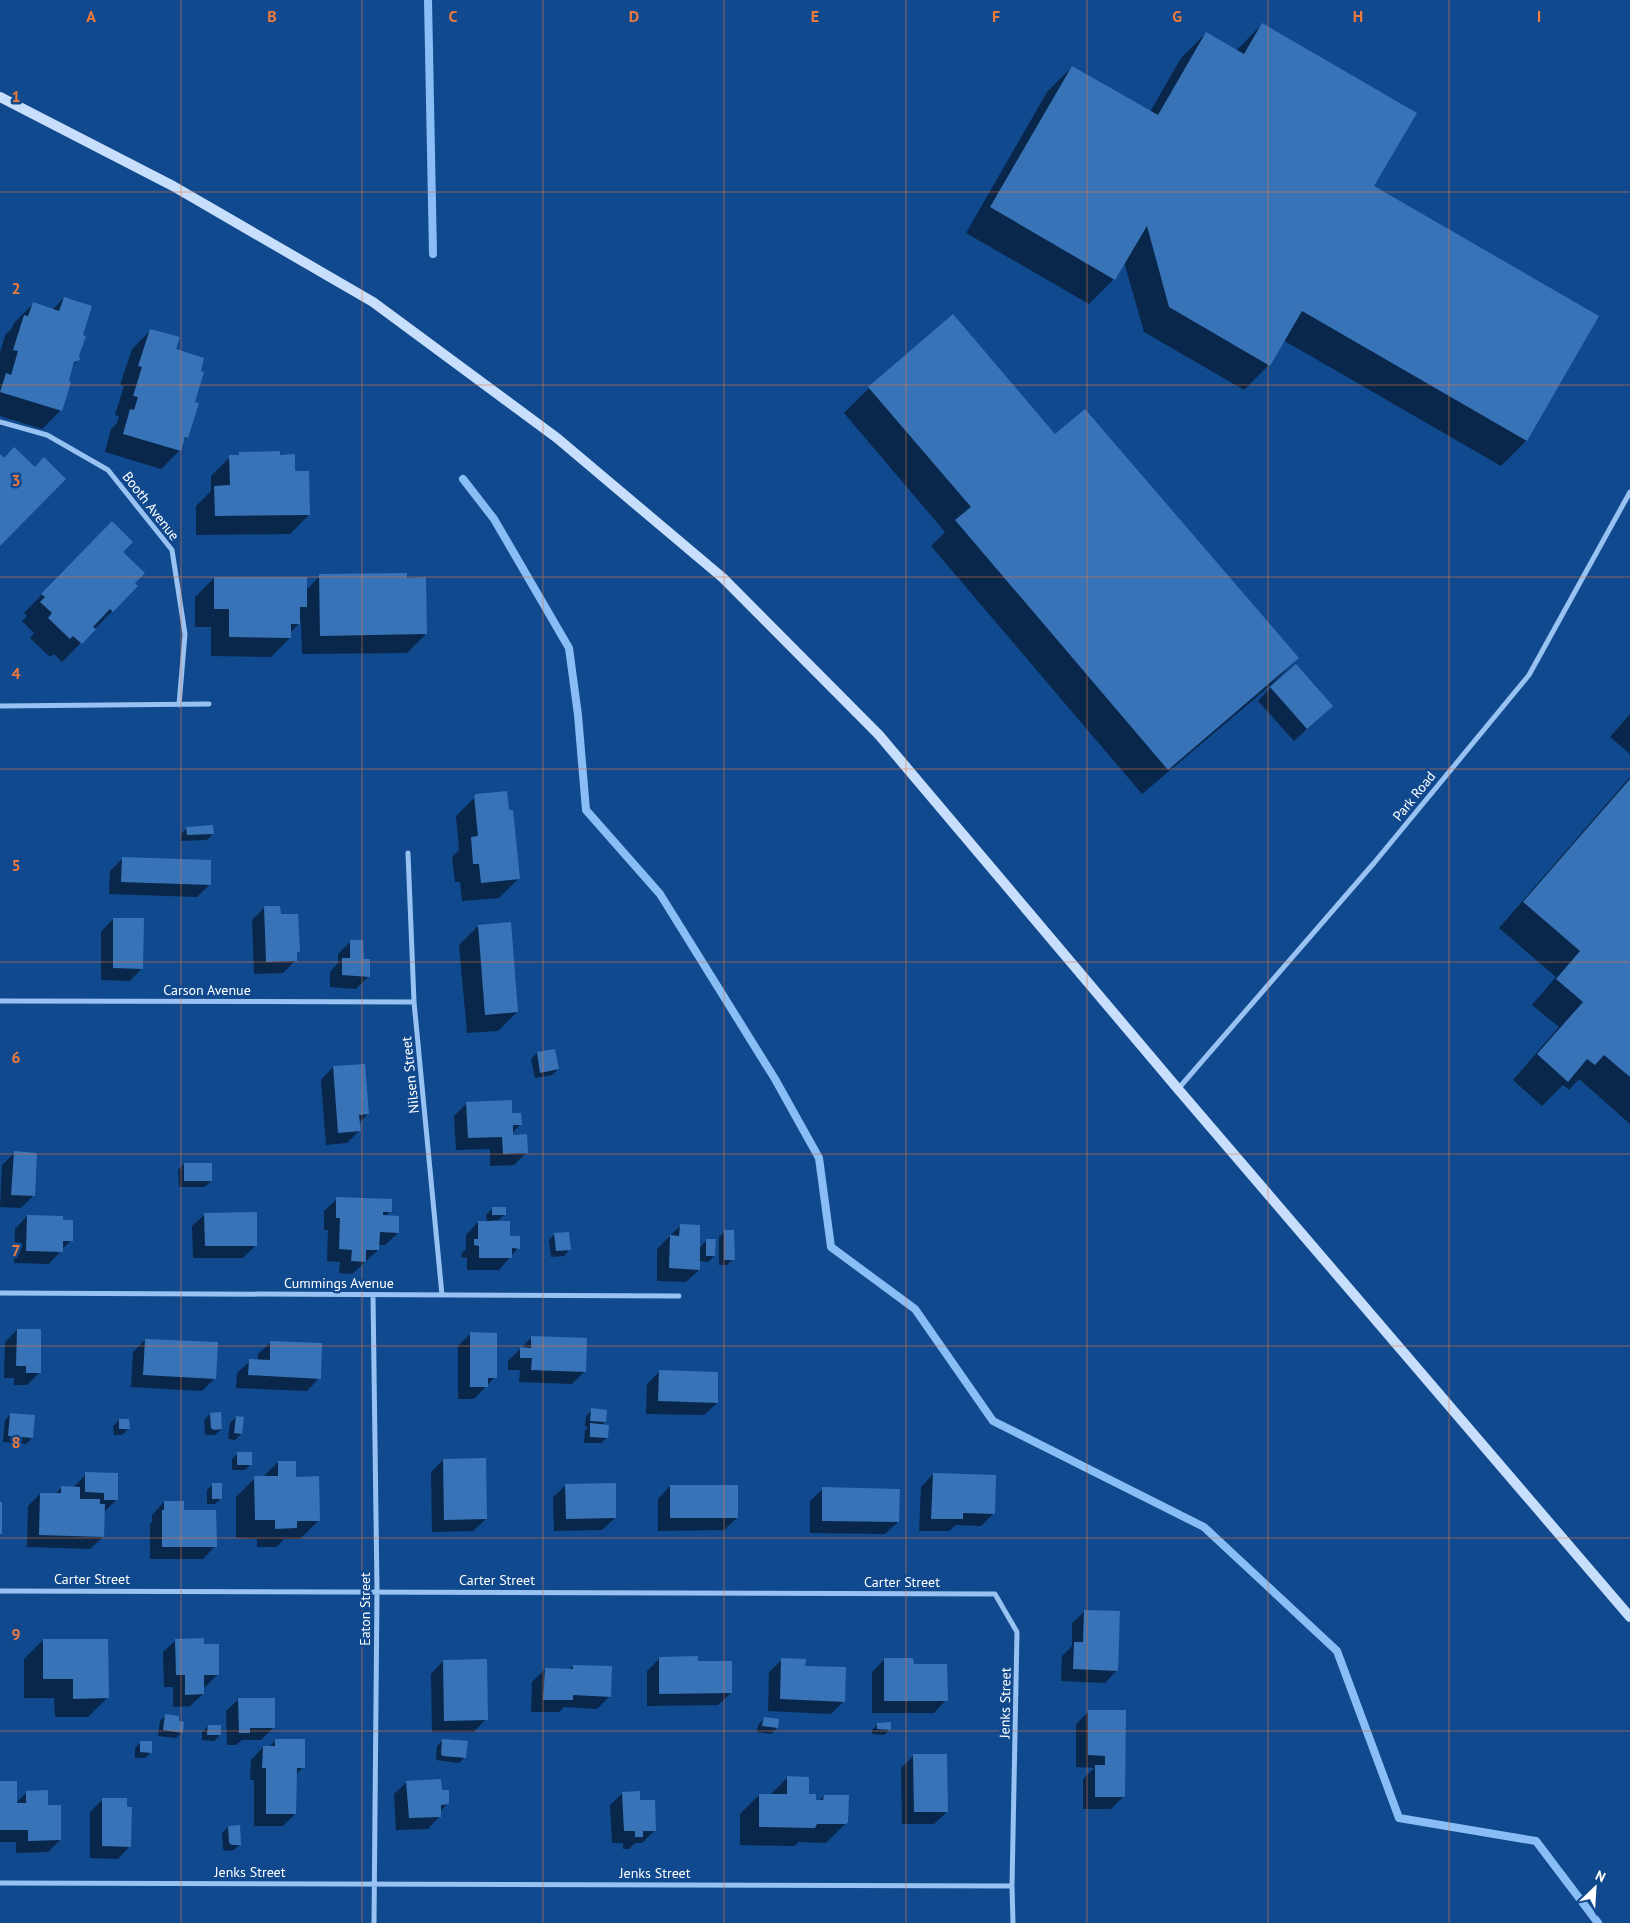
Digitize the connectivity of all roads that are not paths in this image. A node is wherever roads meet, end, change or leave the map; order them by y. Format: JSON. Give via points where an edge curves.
{"nodes":[{"id":1,"x":0,"y":97,"type":"edge"},
{"id":2,"x":0,"y":422,"type":"edge"},
{"id":3,"x":1630,"y":492,"type":"edge"},
{"id":4,"x":209,"y":704,"type":"dead end"},
{"id":5,"x":179,"y":705,"type":"junction"},
{"id":6,"x":0,"y":706,"type":"edge"},
{"id":7,"x":408,"y":853,"type":"dead end"},
{"id":8,"x":0,"y":1001,"type":"edge"},
{"id":9,"x":414,"y":1002,"type":"junction"},
{"id":10,"x":1178,"y":1089,"type":"junction"},
{"id":11,"x":0,"y":1293,"type":"edge"},
{"id":12,"x":373,"y":1295,"type":"junction"},
{"id":13,"x":442,"y":1295,"type":"junction"},
{"id":14,"x":679,"y":1296,"type":"dead end"},
{"id":15,"x":0,"y":1590,"type":"edge"},
{"id":16,"x":377,"y":1590,"type":"junction"},
{"id":17,"x":995,"y":1594,"type":"joint"},
{"id":18,"x":1630,"y":1617,"type":"edge"},
{"id":19,"x":0,"y":1883,"type":"edge"},
{"id":20,"x":374,"y":1883,"type":"junction"},
{"id":21,"x":1012,"y":1886,"type":"junction"},
{"id":22,"x":374,"y":1923,"type":"edge"},
{"id":23,"x":1013,"y":1923,"type":"edge"}],
"edges":[{"from":1,"to":10,"type":"main road","via":[[173,186],[373,302],[572,451],[723,578],[879,735]]},
{"from":2,"to":5,"type":"street","name":"Booth Avenue","via":[[47,435],[108,470],[172,550],[185,634]]},
{"from":3,"to":10,"type":"street","name":"Park Road","via":[[1529,675],[1374,863]]},
{"from":4,"to":5,"type":"street"},
{"from":5,"to":6,"type":"street"},
{"from":7,"to":9,"type":"street","name":"Nilsen Street"},
{"from":8,"to":9,"type":"street","name":"Carson Avenue"},
{"from":9,"to":13,"type":"street","name":"Nilsen Street"},
{"from":10,"to":18,"type":"main road"},
{"from":11,"to":12,"type":"street","name":"Cummings Avenue"},
{"from":12,"to":13,"type":"street","name":"Cummings Avenue"},
{"from":12,"to":16,"type":"street","name":"Eaton Street"},
{"from":13,"to":14,"type":"street","name":"Cummings Avenue"},
{"from":15,"to":16,"type":"street","name":"Carter Street"},
{"from":16,"to":17,"type":"street","name":"Carter Street"},
{"from":16,"to":20,"type":"street","name":"Eaton Street"},
{"from":17,"to":21,"type":"street","name":"Jenks Street","via":[[1017,1632]]},
{"from":19,"to":20,"type":"street","name":"Jenks Street"},
{"from":20,"to":21,"type":"street","name":"Jenks Street"},
{"from":20,"to":22,"type":"street","name":"Eaton Street"},
{"from":21,"to":23,"type":"street"}]}
